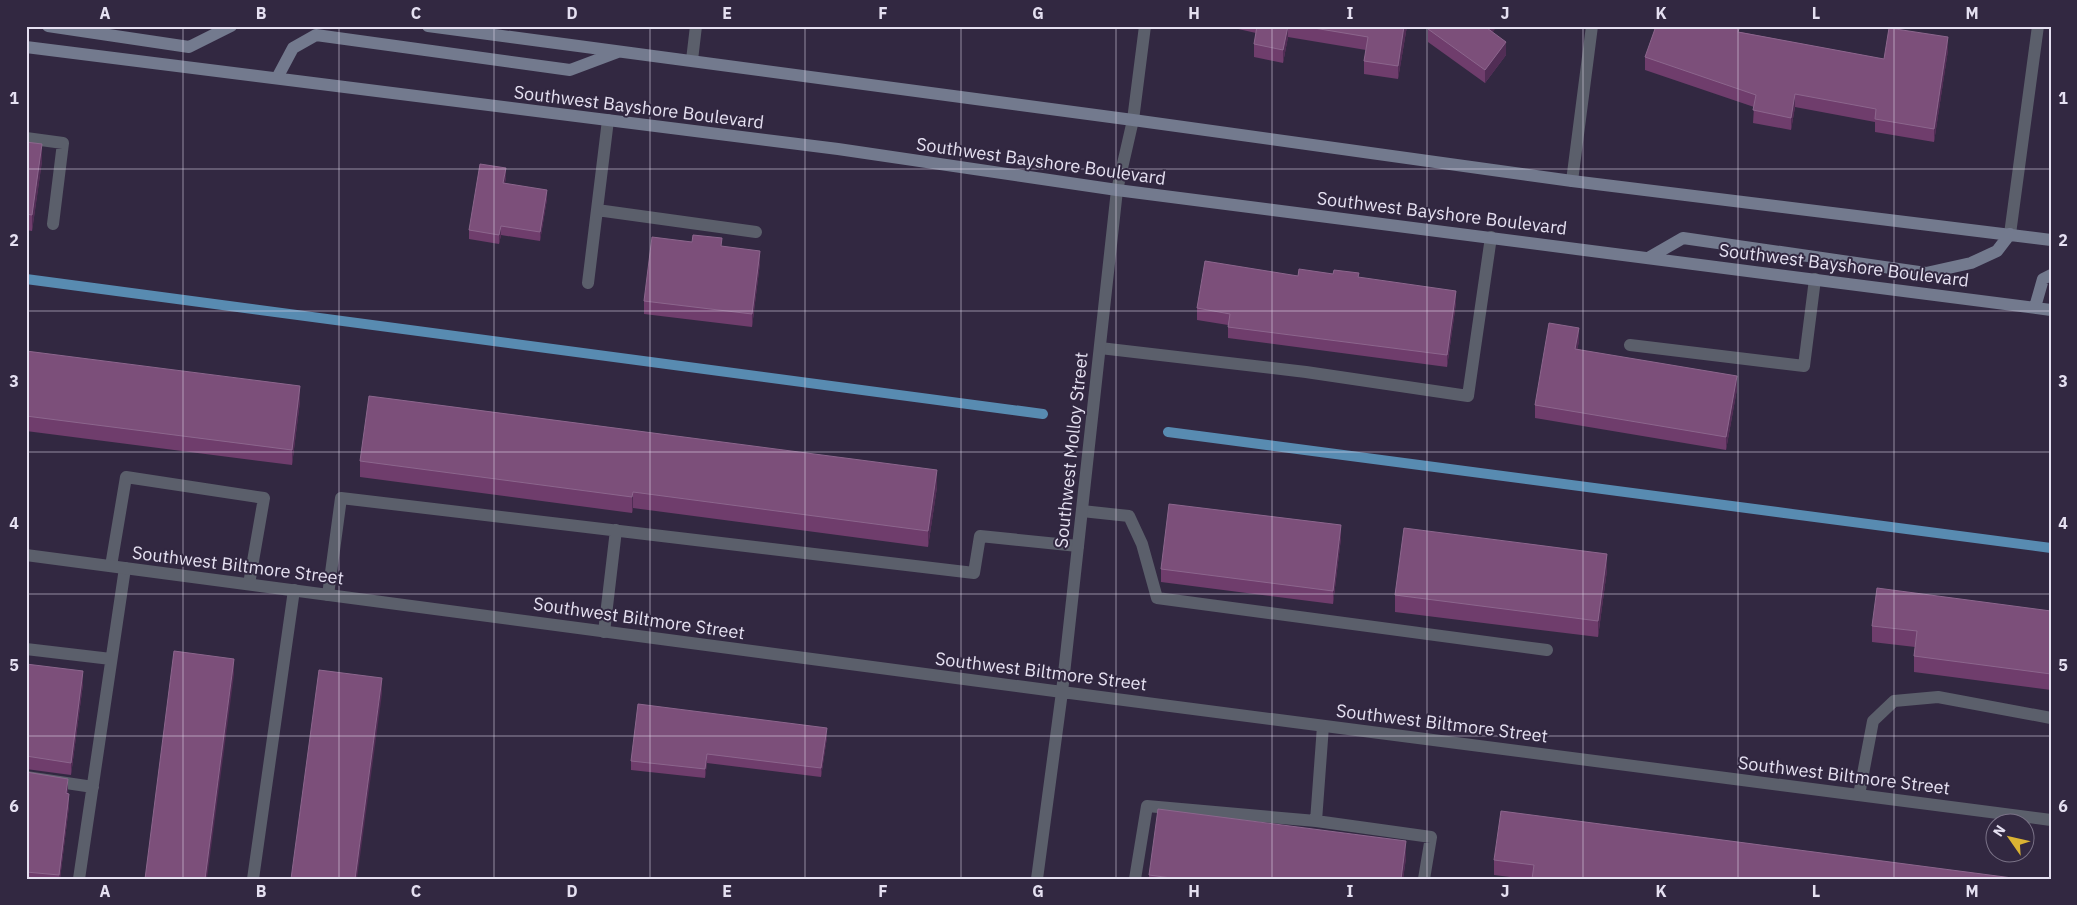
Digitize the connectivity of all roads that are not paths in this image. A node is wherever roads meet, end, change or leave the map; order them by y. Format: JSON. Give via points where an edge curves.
{"nodes":[{"id":1,"x":48,"y":26,"type":"edge"},
{"id":2,"x":231,"y":26,"type":"edge"},
{"id":3,"x":428,"y":26,"type":"edge"},
{"id":4,"x":696,"y":26,"type":"edge"},
{"id":5,"x":1145,"y":26,"type":"edge"},
{"id":6,"x":1592,"y":26,"type":"edge"},
{"id":7,"x":2038,"y":26,"type":"edge"},
{"id":8,"x":26,"y":48,"type":"edge"},
{"id":9,"x":620,"y":51,"type":"junction"},
{"id":10,"x":692,"y":60,"type":"junction"},
{"id":11,"x":277,"y":78,"type":"junction"},
{"id":12,"x":608,"y":120,"type":"junction"},
{"id":13,"x":1133,"y":120,"type":"junction"},
{"id":14,"x":26,"y":138,"type":"edge"},
{"id":15,"x":1572,"y":181,"type":"junction"},
{"id":16,"x":1117,"y":190,"type":"junction"},
{"id":17,"x":597,"y":210,"type":"junction"},
{"id":18,"x":53,"y":224,"type":"dead end"},
{"id":19,"x":756,"y":232,"type":"dead end"},
{"id":20,"x":2010,"y":234,"type":"junction"},
{"id":21,"x":1491,"y":237,"type":"junction"},
{"id":22,"x":2051,"y":240,"type":"edge"},
{"id":23,"x":1650,"y":257,"type":"junction"},
{"id":24,"x":2051,"y":275,"type":"edge"},
{"id":25,"x":1815,"y":279,"type":"junction"},
{"id":26,"x":588,"y":283,"type":"dead end"},
{"id":27,"x":2035,"y":308,"type":"junction"},
{"id":28,"x":2051,"y":310,"type":"edge"},
{"id":29,"x":1630,"y":345,"type":"dead end"},
{"id":30,"x":1100,"y":348,"type":"junction"},
{"id":31,"x":1082,"y":511,"type":"junction"},
{"id":32,"x":616,"y":530,"type":"junction"},
{"id":33,"x":1078,"y":546,"type":"junction"},
{"id":34,"x":26,"y":555,"type":"edge"},
{"id":35,"x":111,"y":566,"type":"junction"},
{"id":36,"x":125,"y":568,"type":"junction"},
{"id":37,"x":249,"y":584,"type":"junction"},
{"id":38,"x":294,"y":590,"type":"junction"},
{"id":39,"x":328,"y":595,"type":"junction"},
{"id":40,"x":604,"y":632,"type":"junction"},
{"id":41,"x":26,"y":649,"type":"edge"},
{"id":42,"x":1547,"y":650,"type":"dead end"},
{"id":43,"x":111,"y":659,"type":"junction"},
{"id":44,"x":1062,"y":692,"type":"junction"},
{"id":45,"x":2051,"y":718,"type":"edge"},
{"id":46,"x":1323,"y":726,"type":"junction"},
{"id":47,"x":26,"y":777,"type":"edge"},
{"id":48,"x":93,"y":787,"type":"junction"},
{"id":49,"x":1859,"y":795,"type":"junction"},
{"id":50,"x":2051,"y":820,"type":"edge"},
{"id":51,"x":1316,"y":821,"type":"junction"},
{"id":52,"x":79,"y":879,"type":"edge"},
{"id":53,"x":253,"y":879,"type":"edge"},
{"id":54,"x":1037,"y":879,"type":"edge"},
{"id":55,"x":1135,"y":879,"type":"edge"},
{"id":56,"x":1424,"y":879,"type":"edge"}],
"edges":[{"from":1,"to":2,"type":"main road","via":[[189,47]]},
{"from":3,"to":9,"type":"main road"},
{"from":4,"to":10,"type":"street"},
{"from":5,"to":13,"type":"street","name":"Southwest Molloy Street"},
{"from":6,"to":15,"type":"street"},
{"from":7,"to":20,"type":"street"},
{"from":8,"to":11,"type":"main road","name":"Southwest Bayshore Boulevard"},
{"from":9,"to":10,"type":"main road"},
{"from":9,"to":11,"type":"main road","via":[[570,70],[316,35],[293,48]]},
{"from":10,"to":13,"type":"main road"},
{"from":11,"to":12,"type":"main road","name":"Southwest Bayshore Boulevard"},
{"from":12,"to":16,"type":"main road","name":"Southwest Bayshore Boulevard","via":[[838,149]]},
{"from":12,"to":17,"type":"street"},
{"from":13,"to":15,"type":"main road"},
{"from":13,"to":16,"type":"street","name":"Southwest Molloy Street"},
{"from":14,"to":18,"type":"street","via":[[64,143]]},
{"from":15,"to":20,"type":"main road"},
{"from":16,"to":21,"type":"main road","name":"Southwest Bayshore Boulevard"},
{"from":16,"to":30,"type":"street","name":"Southwest Molloy Street"},
{"from":17,"to":19,"type":"street"},
{"from":17,"to":26,"type":"street"},
{"from":20,"to":22,"type":"main road"},
{"from":20,"to":23,"type":"main road","via":[[1997,251],[1971,263],[1926,273],[1683,238]]},
{"from":21,"to":23,"type":"main road","name":"Southwest Bayshore Boulevard"},
{"from":21,"to":30,"type":"street","via":[[1468,396],[1306,372]]},
{"from":23,"to":25,"type":"main road","name":"Southwest Bayshore Boulevard"},
{"from":24,"to":27,"type":"main road","via":[[2043,280]]},
{"from":25,"to":27,"type":"main road","name":"Southwest Bayshore Boulevard"},
{"from":25,"to":29,"type":"street","via":[[1804,366]]},
{"from":27,"to":28,"type":"main road","name":"Southwest Bayshore Boulevard"},
{"from":30,"to":31,"type":"street","name":"Southwest Molloy Street"},
{"from":31,"to":33,"type":"street","name":"Southwest Molloy Street"},
{"from":31,"to":42,"type":"street","via":[[1129,516],[1142,544],[1157,598]]},
{"from":32,"to":33,"type":"street","via":[[974,573],[980,536]]},
{"from":32,"to":39,"type":"street","via":[[341,498]]},
{"from":32,"to":40,"type":"street"},
{"from":33,"to":44,"type":"street","name":"Southwest Molloy Street"},
{"from":34,"to":35,"type":"street","name":"Southwest Biltmore Street"},
{"from":35,"to":36,"type":"street","name":"Southwest Biltmore Street"},
{"from":35,"to":37,"type":"street","via":[[126,477],[264,498]]},
{"from":36,"to":37,"type":"street","name":"Southwest Biltmore Street"},
{"from":36,"to":43,"type":"street"},
{"from":37,"to":38,"type":"street","name":"Southwest Biltmore Street"},
{"from":38,"to":39,"type":"street","name":"Southwest Biltmore Street"},
{"from":38,"to":53,"type":"street"},
{"from":39,"to":40,"type":"street","name":"Southwest Biltmore Street"},
{"from":40,"to":44,"type":"street","name":"Southwest Biltmore Street"},
{"from":41,"to":43,"type":"street"},
{"from":43,"to":48,"type":"street"},
{"from":44,"to":46,"type":"street","name":"Southwest Biltmore Street"},
{"from":44,"to":54,"type":"street","name":"Southwest Molloy Street"},
{"from":45,"to":49,"type":"street","via":[[1938,697],[1894,701],[1873,721]]},
{"from":46,"to":49,"type":"street","name":"Southwest Biltmore Street"},
{"from":46,"to":51,"type":"street"},
{"from":47,"to":48,"type":"street"},
{"from":48,"to":52,"type":"street"},
{"from":49,"to":50,"type":"street","name":"Southwest Biltmore Street"},
{"from":51,"to":55,"type":"street","via":[[1147,806]]},
{"from":51,"to":56,"type":"street","via":[[1431,837]]}]}
